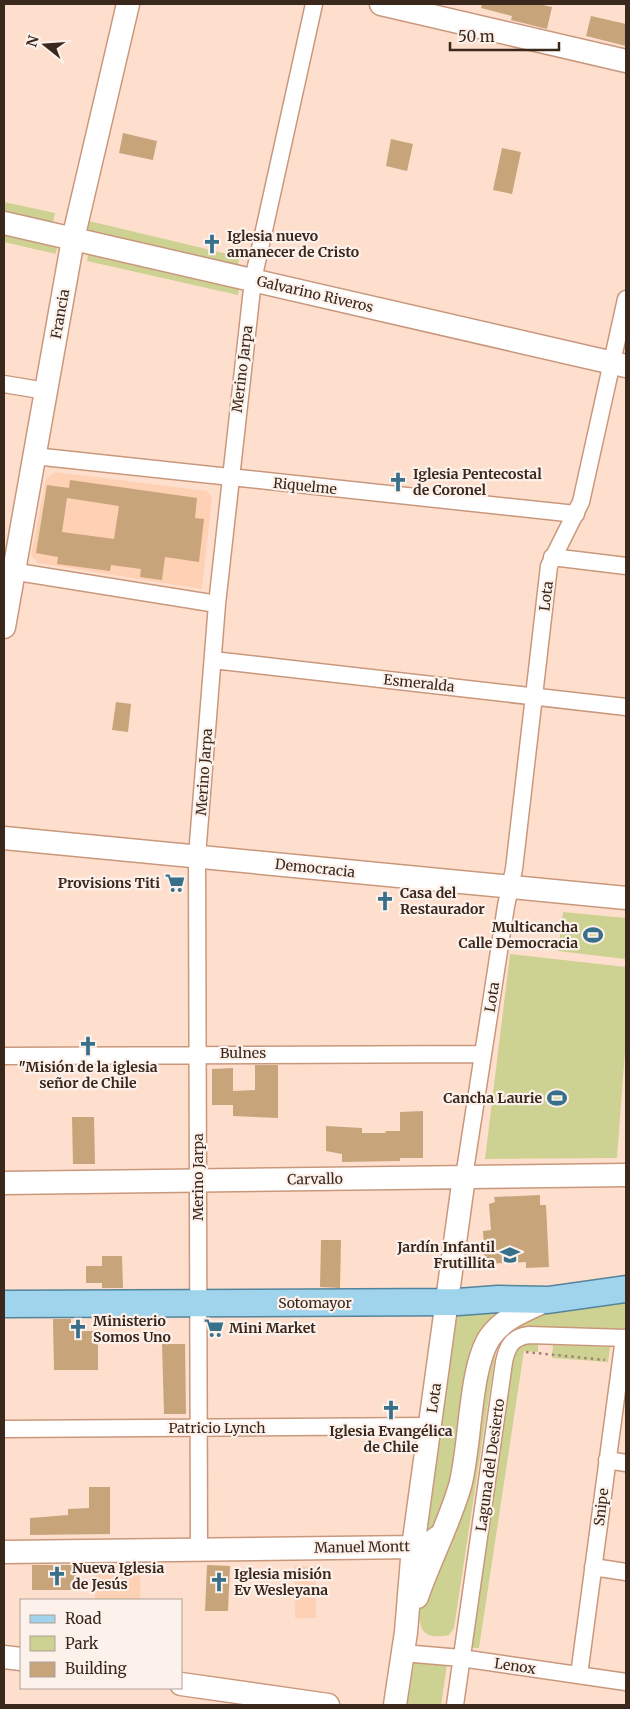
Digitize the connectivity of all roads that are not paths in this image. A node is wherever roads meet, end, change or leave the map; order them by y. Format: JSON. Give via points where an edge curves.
{"nodes":[{"id":1,"x":128,"y":4,"type":"edge"},
{"id":2,"x":314,"y":4,"type":"edge"},
{"id":3,"x":381,"y":4,"type":"edge"},
{"id":4,"x":626,"y":61,"type":"edge"},
{"id":5,"x":4,"y":222,"type":"edge"},
{"id":6,"x":73,"y":239,"type":"junction"},
{"id":7,"x":253,"y":280,"type":"junction"},
{"id":8,"x":626,"y":299,"type":"edge"},
{"id":9,"x":619,"y":364,"type":"edge"},
{"id":10,"x":4,"y":384,"type":"edge"},
{"id":11,"x":46,"y":391,"type":"junction"},
{"id":12,"x":34,"y":456,"type":"junction"},
{"id":13,"x":230,"y":478,"type":"junction"},
{"id":14,"x":576,"y":514,"type":"junction"},
{"id":15,"x":552,"y":557,"type":"junction"},
{"id":16,"x":626,"y":566,"type":"edge"},
{"id":17,"x":9,"y":571,"type":"edge"},
{"id":18,"x":217,"y":604,"type":"junction"},
{"id":19,"x":4,"y":627,"type":"edge"},
{"id":20,"x":213,"y":660,"type":"junction"},
{"id":21,"x":533,"y":696,"type":"junction"},
{"id":22,"x":626,"y":707,"type":"edge"},
{"id":23,"x":4,"y":838,"type":"edge"},
{"id":24,"x":197,"y":856,"type":"junction"},
{"id":25,"x":510,"y":888,"type":"junction"},
{"id":26,"x":626,"y":898,"type":"edge"},
{"id":27,"x":198,"y":1054,"type":"junction"},
{"id":28,"x":483,"y":1054,"type":"junction"},
{"id":29,"x":4,"y":1056,"type":"edge"},
{"id":30,"x":626,"y":1175,"type":"edge"},
{"id":31,"x":464,"y":1177,"type":"junction"},
{"id":32,"x":198,"y":1180,"type":"junction"},
{"id":33,"x":4,"y":1182,"type":"edge"},
{"id":34,"x":626,"y":1289,"type":"edge"},
{"id":35,"x":548,"y":1300,"type":"junction"},
{"id":36,"x":446,"y":1302,"type":"junction"},
{"id":37,"x":4,"y":1304,"type":"edge"},
{"id":38,"x":197,"y":1304,"type":"junction"},
{"id":39,"x":625,"y":1338,"type":"edge"},
{"id":40,"x":430,"y":1426,"type":"junction"},
{"id":41,"x":198,"y":1428,"type":"junction"},
{"id":42,"x":4,"y":1429,"type":"edge"},
{"id":43,"x":607,"y":1460,"type":"junction"},
{"id":44,"x":626,"y":1463,"type":"edge"},
{"id":45,"x":441,"y":1535,"type":"junction"},
{"id":46,"x":413,"y":1547,"type":"junction"},
{"id":47,"x":199,"y":1550,"type":"junction"},
{"id":48,"x":4,"y":1552,"type":"edge"},
{"id":49,"x":593,"y":1567,"type":"junction"},
{"id":50,"x":626,"y":1572,"type":"edge"},
{"id":51,"x":406,"y":1632,"type":"junction"},
{"id":52,"x":403,"y":1653,"type":"junction"},
{"id":53,"x":4,"y":1657,"type":"edge"},
{"id":54,"x":461,"y":1658,"type":"junction"},
{"id":55,"x":20,"y":1659,"type":"edge"},
{"id":56,"x":579,"y":1675,"type":"junction"},
{"id":57,"x":626,"y":1682,"type":"edge"},
{"id":58,"x":182,"y":1684,"type":"edge"},
{"id":59,"x":328,"y":1705,"type":"edge"},
{"id":60,"x":395,"y":1705,"type":"edge"},
{"id":61,"x":455,"y":1705,"type":"edge"}],
"edges":[{"from":1,"to":6,"type":"street","name":"Francia"},
{"from":2,"to":7,"type":"street","name":"Merino Jarpa"},
{"from":3,"to":4,"type":"street"},
{"from":5,"to":6,"type":"street","name":"Galvarino Riveros"},
{"from":6,"to":7,"type":"street","name":"Galvarino Riveros"},
{"from":6,"to":11,"type":"street","name":"Francia"},
{"from":7,"to":9,"type":"street","name":"Galvarino Riveros"},
{"from":7,"to":13,"type":"street","name":"Merino Jarpa"},
{"from":8,"to":9,"type":"street","name":"Lota"},
{"from":9,"to":14,"type":"street","name":"Lota"},
{"from":10,"to":11,"type":"street"},
{"from":11,"to":12,"type":"street","name":"Francia"},
{"from":12,"to":13,"type":"street","name":"Riquelme"},
{"from":12,"to":17,"type":"street","name":"Francia"},
{"from":13,"to":14,"type":"street","name":"Riquelme"},
{"from":13,"to":18,"type":"street","name":"Merino Jarpa"},
{"from":14,"to":15,"type":"street","name":"Lota"},
{"from":15,"to":16,"type":"street"},
{"from":15,"to":21,"type":"street","name":"Lota"},
{"from":17,"to":18,"type":"street"},
{"from":17,"to":19,"type":"street","name":"Francia"},
{"from":18,"to":20,"type":"street","name":"Merino Jarpa"},
{"from":20,"to":21,"type":"street","name":"Esmeralda"},
{"from":20,"to":24,"type":"street","name":"Merino Jarpa"},
{"from":21,"to":22,"type":"street","name":"Esmeralda"},
{"from":21,"to":25,"type":"street","name":"Lota"},
{"from":23,"to":24,"type":"street","name":"Democracia"},
{"from":24,"to":25,"type":"street","name":"Democracia"},
{"from":24,"to":27,"type":"street","name":"Merino Jarpa"},
{"from":25,"to":26,"type":"street","name":"Democracia"},
{"from":25,"to":28,"type":"street","name":"Lota"},
{"from":27,"to":28,"type":"street","name":"Bulnes"},
{"from":27,"to":29,"type":"street","name":"Bulnes"},
{"from":27,"to":32,"type":"street","name":"Merino Jarpa"},
{"from":28,"to":31,"type":"street","name":"Lota"},
{"from":30,"to":31,"type":"street","name":"Carvallo"},
{"from":31,"to":32,"type":"street","name":"Carvallo"},
{"from":31,"to":36,"type":"street","name":"Lota"},
{"from":32,"to":33,"type":"street","name":"Carvallo"},
{"from":32,"to":38,"type":"street","name":"Merino Jarpa"},
{"from":34,"to":35,"type":"main road","name":"Sotomayor"},
{"from":35,"to":36,"type":"main road","name":"Sotomayor"},
{"from":35,"to":45,"type":"street","via":[[501,1324],[485,1346],[478,1369],[460,1485]]},
{"from":36,"to":38,"type":"main road","name":"Sotomayor"},
{"from":36,"to":40,"type":"street","name":"Lota"},
{"from":37,"to":38,"type":"main road","name":"Sotomayor"},
{"from":38,"to":41,"type":"street","name":"Merino Jarpa"},
{"from":39,"to":43,"type":"street","name":"Snipe"},
{"from":39,"to":54,"type":"street","name":"Laguna del Desierto","via":[[529,1335],[517,1338],[509,1346],[504,1362]]},
{"from":40,"to":41,"type":"street","name":"Patricio Lynch"},
{"from":40,"to":46,"type":"street","name":"Lota"},
{"from":41,"to":42,"type":"street","name":"Patricio Lynch"},
{"from":41,"to":47,"type":"street","name":"Merino Jarpa"},
{"from":43,"to":44,"type":"street"},
{"from":43,"to":49,"type":"street","name":"Snipe"},
{"from":45,"to":46,"type":"street","name":"Manuel Montt"},
{"from":45,"to":51,"type":"street"},
{"from":46,"to":47,"type":"street","name":"Manuel Montt"},
{"from":46,"to":51,"type":"street","name":"Lota"},
{"from":47,"to":48,"type":"street","name":"Manuel Montt"},
{"from":49,"to":50,"type":"street"},
{"from":49,"to":56,"type":"street","name":"Snipe"},
{"from":51,"to":52,"type":"street","name":"Lota"},
{"from":52,"to":54,"type":"street","name":"Lenox"},
{"from":52,"to":60,"type":"street","name":"Lota"},
{"from":53,"to":55,"type":"street"},
{"from":54,"to":56,"type":"street","name":"Lenox"},
{"from":54,"to":61,"type":"street","name":"Laguna del Desierto"},
{"from":56,"to":57,"type":"street","name":"Lenox"},
{"from":58,"to":59,"type":"street"}]}
